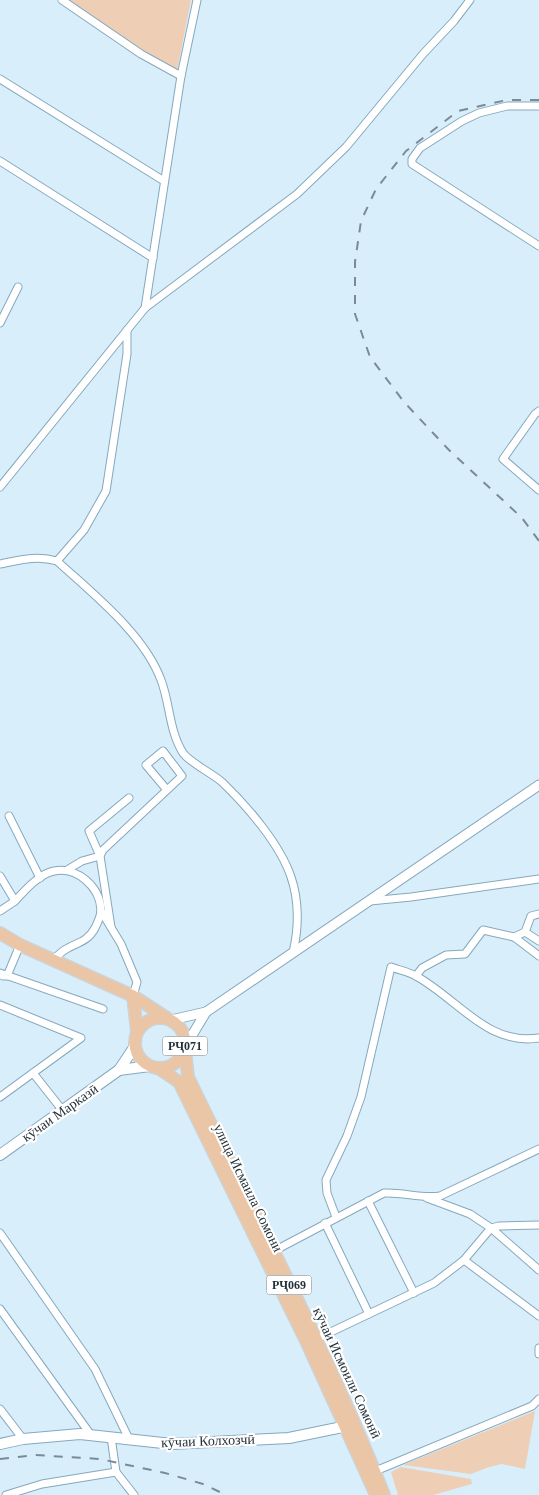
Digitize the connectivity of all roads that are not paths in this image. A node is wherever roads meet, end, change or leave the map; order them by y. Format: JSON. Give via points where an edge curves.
{"nodes":[{"id":1,"x":62,"y":0,"type":"edge"},
{"id":2,"x":197,"y":0,"type":"edge"},
{"id":3,"x":470,"y":0,"type":"edge"},
{"id":4,"x":181,"y":76,"type":"junction"},
{"id":5,"x":0,"y":79,"type":"edge"},
{"id":6,"x":539,"y":106,"type":"edge"},
{"id":7,"x":0,"y":161,"type":"edge"},
{"id":8,"x":164,"y":182,"type":"junction"},
{"id":9,"x":539,"y":246,"type":"edge"},
{"id":10,"x":153,"y":258,"type":"junction"},
{"id":11,"x":18,"y":287,"type":"dead end"},
{"id":12,"x":145,"y":308,"type":"junction"},
{"id":13,"x":0,"y":322,"type":"edge"},
{"id":14,"x":127,"y":330,"type":"junction"},
{"id":15,"x":539,"y":411,"type":"edge"},
{"id":16,"x":0,"y":487,"type":"edge"},
{"id":17,"x":539,"y":490,"type":"edge"},
{"id":18,"x":57,"y":561,"type":"junction"},
{"id":19,"x":0,"y":564,"type":"edge"},
{"id":20,"x":539,"y":785,"type":"edge"},
{"id":21,"x":167,"y":790,"type":"junction"},
{"id":22,"x":129,"y":798,"type":"dead end"},
{"id":23,"x":9,"y":816,"type":"dead end"},
{"id":24,"x":100,"y":856,"type":"junction"},
{"id":25,"x":67,"y":870,"type":"junction"},
{"id":26,"x":0,"y":876,"type":"edge"},
{"id":27,"x":40,"y":878,"type":"junction"},
{"id":28,"x":539,"y":879,"type":"edge"},
{"id":29,"x":15,"y":901,"type":"junction"},
{"id":30,"x":367,"y":902,"type":"junction"},
{"id":31,"x":0,"y":910,"type":"edge"},
{"id":32,"x":101,"y":911,"type":"junction"},
{"id":33,"x":539,"y":914,"type":"edge"},
{"id":34,"x":111,"y":928,"type":"junction"},
{"id":35,"x":525,"y":932,"type":"junction"},
{"id":36,"x":0,"y":933,"type":"edge"},
{"id":37,"x":514,"y":937,"type":"junction"},
{"id":38,"x":539,"y":941,"type":"edge"},
{"id":39,"x":20,"y":945,"type":"junction"},
{"id":40,"x":293,"y":952,"type":"junction"},
{"id":41,"x":539,"y":956,"type":"edge"},
{"id":42,"x":52,"y":960,"type":"junction"},
{"id":43,"x":2,"y":975,"type":"edge"},
{"id":44,"x":416,"y":976,"type":"junction"},
{"id":45,"x":133,"y":996,"type":"junction"},
{"id":46,"x":0,"y":1005,"type":"edge"},
{"id":47,"x":103,"y":1009,"type":"dead end"},
{"id":48,"x":206,"y":1012,"type":"junction"},
{"id":49,"x":169,"y":1019,"type":"junction"},
{"id":50,"x":137,"y":1032,"type":"junction"},
{"id":51,"x":539,"y":1038,"type":"edge"},
{"id":52,"x":135,"y":1046,"type":"junction"},
{"id":53,"x":185,"y":1048,"type":"junction"},
{"id":54,"x":154,"y":1067,"type":"junction"},
{"id":55,"x":119,"y":1070,"type":"junction"},
{"id":56,"x":33,"y":1073,"type":"junction"},
{"id":57,"x":0,"y":1098,"type":"edge"},
{"id":58,"x":63,"y":1110,"type":"junction"},
{"id":59,"x":539,"y":1149,"type":"edge"},
{"id":60,"x":0,"y":1155,"type":"edge"},
{"id":61,"x":427,"y":1198,"type":"junction"},
{"id":62,"x":368,"y":1201,"type":"junction"},
{"id":63,"x":336,"y":1217,"type":"junction"},
{"id":64,"x":325,"y":1224,"type":"junction"},
{"id":65,"x":539,"y":1225,"type":"edge"},
{"id":66,"x":491,"y":1228,"type":"junction"},
{"id":67,"x":0,"y":1233,"type":"edge"},
{"id":68,"x":269,"y":1253,"type":"junction"},
{"id":69,"x":464,"y":1260,"type":"junction"},
{"id":70,"x":539,"y":1270,"type":"edge"},
{"id":71,"x":414,"y":1293,"type":"junction"},
{"id":72,"x":0,"y":1309,"type":"edge"},
{"id":73,"x":369,"y":1314,"type":"junction"},
{"id":74,"x":539,"y":1316,"type":"edge"},
{"id":75,"x":311,"y":1341,"type":"junction"},
{"id":76,"x":539,"y":1348,"type":"edge"},
{"id":77,"x":539,"y":1354,"type":"edge"},
{"id":78,"x":539,"y":1399,"type":"edge"},
{"id":79,"x":0,"y":1409,"type":"edge"},
{"id":80,"x":350,"y":1425,"type":"junction"},
{"id":81,"x":91,"y":1435,"type":"junction"},
{"id":82,"x":111,"y":1437,"type":"junction"},
{"id":83,"x":23,"y":1439,"type":"junction"},
{"id":84,"x":128,"y":1439,"type":"junction"},
{"id":85,"x":0,"y":1444,"type":"edge"},
{"id":86,"x":116,"y":1472,"type":"junction"},
{"id":87,"x":371,"y":1473,"type":"junction"},
{"id":88,"x":6,"y":1495,"type":"edge"},
{"id":89,"x":133,"y":1495,"type":"edge"},
{"id":90,"x":376,"y":1495,"type":"edge"},
{"id":91,"x":384,"y":1495,"type":"edge"}],
"edges":[{"from":1,"to":4,"type":"street","via":[[141,54]]},
{"from":2,"to":4,"type":"street"},
{"from":3,"to":12,"type":"street","via":[[346,147],[297,194]]},
{"from":4,"to":8,"type":"street"},
{"from":5,"to":8,"type":"street"},
{"from":6,"to":9,"type":"street","via":[[507,106],[462,121],[420,148],[412,164]]},
{"from":7,"to":10,"type":"street"},
{"from":8,"to":10,"type":"street"},
{"from":10,"to":12,"type":"street"},
{"from":11,"to":13,"type":"street"},
{"from":12,"to":14,"type":"street"},
{"from":14,"to":16,"type":"street"},
{"from":14,"to":18,"type":"street","via":[[127,354],[106,492],[84,530]]},
{"from":15,"to":17,"type":"street","via":[[504,459]]},
{"from":18,"to":19,"type":"street","via":[[44,557]]},
{"from":18,"to":40,"type":"street","via":[[111,611],[146,651],[161,680],[183,754],[220,781],[245,806],[279,852],[291,877],[296,904],[297,935]]},
{"from":20,"to":30,"type":"street"},
{"from":21,"to":21,"type":"street","via":[[182,776],[163,752],[146,764]]},
{"from":21,"to":24,"type":"street"},
{"from":22,"to":24,"type":"street","via":[[89,831]]},
{"from":23,"to":27,"type":"street"},
{"from":24,"to":25,"type":"street","via":[[82,860]]},
{"from":24,"to":34,"type":"street"},
{"from":25,"to":27,"type":"street","via":[[52,871]]},
{"from":25,"to":32,"type":"street","via":[[84,878],[95,890]]},
{"from":26,"to":29,"type":"street"},
{"from":27,"to":29,"type":"street"},
{"from":28,"to":30,"type":"street"},
{"from":29,"to":31,"type":"street"},
{"from":30,"to":40,"type":"street"},
{"from":32,"to":34,"type":"street"},
{"from":32,"to":42,"type":"street","via":[[94,929],[83,942],[67,948]]},
{"from":33,"to":35,"type":"street","via":[[531,916]]},
{"from":34,"to":45,"type":"street","via":[[137,982]]},
{"from":35,"to":37,"type":"street"},
{"from":35,"to":38,"type":"street"},
{"from":36,"to":39,"type":"main road"},
{"from":37,"to":41,"type":"street"},
{"from":37,"to":44,"type":"street","via":[[483,930],[464,954],[446,955],[422,968]]},
{"from":39,"to":42,"type":"main road"},
{"from":39,"to":43,"type":"street"},
{"from":40,"to":48,"type":"street"},
{"from":42,"to":45,"type":"main road"},
{"from":43,"to":47,"type":"street"},
{"from":44,"to":51,"type":"street","via":[[491,1031],[510,1038]]},
{"from":44,"to":63,"type":"street","via":[[391,967],[361,1097],[326,1180]]},
{"from":45,"to":49,"type":"main road"},
{"from":45,"to":50,"type":"main road"},
{"from":46,"to":56,"type":"street","via":[[81,1038]]},
{"from":48,"to":49,"type":"street"},
{"from":48,"to":53,"type":"street"},
{"from":49,"to":50,"type":"main road","number":"РҶ071","via":[[153,1018]]},
{"from":49,"to":53,"type":"main road","number":"РҶ071","via":[[183,1031]]},
{"from":50,"to":52,"type":"main road"},
{"from":52,"to":54,"type":"main road","number":"РҶ071","via":[[143,1061]]},
{"from":52,"to":55,"type":"main road"},
{"from":53,"to":54,"type":"main road","number":"РҶ071","via":[[178,1061],[165,1068]]},
{"from":53,"to":68,"type":"main road","name":"кӯчаи Исмоили Сомонӣ","number":"РҶ069","via":[[188,1077]]},
{"from":54,"to":55,"type":"main road"},
{"from":54,"to":68,"type":"main road","name":"улица Исмаила Сомони","number":"РҶ069","via":[[179,1082]]},
{"from":55,"to":58,"type":"main road","name":"кӯчаи Марказӣ"},
{"from":56,"to":57,"type":"street"},
{"from":56,"to":58,"type":"street"},
{"from":58,"to":60,"type":"main road","name":"кӯчаи Марказӣ"},
{"from":59,"to":61,"type":"street","via":[[440,1196]]},
{"from":61,"to":62,"type":"street","via":[[397,1192],[384,1193]]},
{"from":61,"to":66,"type":"street","via":[[470,1214]]},
{"from":62,"to":63,"type":"street"},
{"from":62,"to":71,"type":"street"},
{"from":63,"to":64,"type":"street"},
{"from":64,"to":68,"type":"street"},
{"from":64,"to":73,"type":"street"},
{"from":65,"to":66,"type":"street"},
{"from":66,"to":69,"type":"street"},
{"from":66,"to":70,"type":"street"},
{"from":67,"to":84,"type":"street","via":[[95,1369]]},
{"from":68,"to":75,"type":"main road","name":"кӯчаи Исмоили Сомонӣ","number":"РҶ069"},
{"from":69,"to":71,"type":"street","via":[[434,1283]]},
{"from":69,"to":74,"type":"street"},
{"from":71,"to":73,"type":"street"},
{"from":72,"to":81,"type":"street"},
{"from":73,"to":75,"type":"street"},
{"from":75,"to":80,"type":"main road","name":"кӯчаи Исмоили Сомонӣ","number":"РҶ069"},
{"from":76,"to":77,"type":"street"},
{"from":78,"to":87,"type":"street","via":[[532,1406]]},
{"from":79,"to":83,"type":"street"},
{"from":80,"to":84,"type":"main road","name":"кӯчаи Колхозчӣ","via":[[289,1438],[172,1444]]},
{"from":80,"to":87,"type":"main road","name":"кӯчаи Исмоили Сомонӣ","number":"РҶ069"},
{"from":81,"to":82,"type":"main road","name":"кӯчаи Колхозчӣ"},
{"from":81,"to":83,"type":"main road","name":"кӯчаи Колхозчӣ"},
{"from":82,"to":84,"type":"main road","name":"кӯчаи Колхозчӣ"},
{"from":82,"to":86,"type":"street"},
{"from":83,"to":85,"type":"main road","name":"кӯчаи Колхозчӣ"},
{"from":86,"to":88,"type":"street","via":[[42,1484]]},
{"from":86,"to":89,"type":"street"},
{"from":87,"to":90,"type":"main road","number":"РҶ069"},
{"from":87,"to":91,"type":"main road","name":"кӯчаи Исмоили Сомонӣ","number":"РҶ069"}]}
